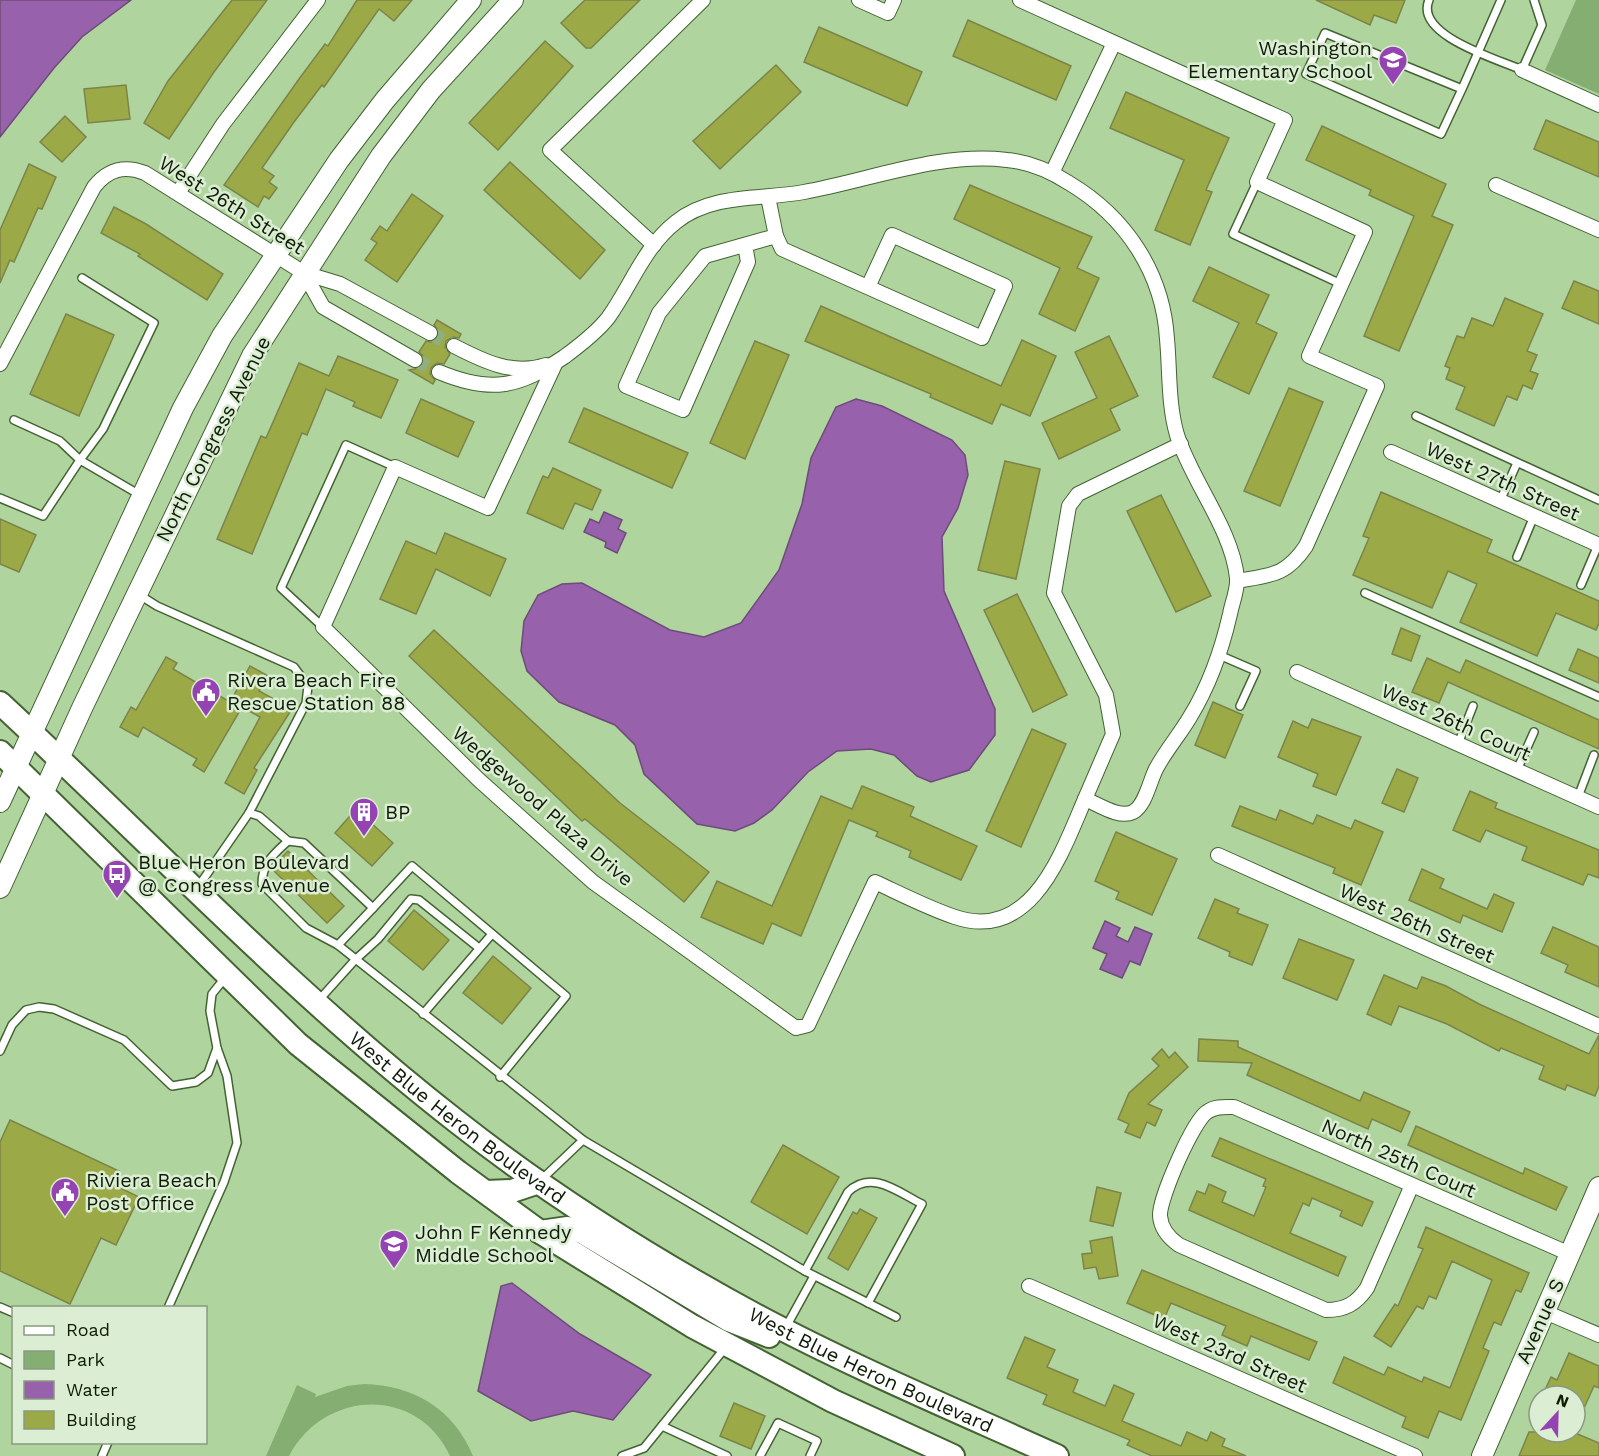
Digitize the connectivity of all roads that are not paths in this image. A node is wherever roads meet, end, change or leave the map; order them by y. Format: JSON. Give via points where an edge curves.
{"nodes":[{"id":1,"x":318,"y":0,"type":"edge"},
{"id":2,"x":471,"y":0,"type":"edge"},
{"id":3,"x":513,"y":0,"type":"edge"},
{"id":4,"x":703,"y":0,"type":"edge"},
{"id":5,"x":859,"y":0,"type":"edge"},
{"id":6,"x":894,"y":0,"type":"edge"},
{"id":7,"x":1020,"y":0,"type":"edge"},
{"id":8,"x":1429,"y":0,"type":"edge"},
{"id":9,"x":1501,"y":0,"type":"edge"},
{"id":10,"x":1534,"y":0,"type":"edge"},
{"id":11,"x":1114,"y":43,"type":"junction"},
{"id":12,"x":1479,"y":51,"type":"junction"},
{"id":13,"x":1522,"y":70,"type":"junction"},
{"id":14,"x":1462,"y":89,"type":"junction"},
{"id":15,"x":1599,"y":105,"type":"edge"},
{"id":16,"x":1052,"y":173,"type":"junction"},
{"id":17,"x":1257,"y":182,"type":"junction"},
{"id":18,"x":1496,"y":185,"type":"dead end"},
{"id":19,"x":178,"y":193,"type":"junction"},
{"id":20,"x":768,"y":197,"type":"junction"},
{"id":21,"x":1599,"y":230,"type":"edge"},
{"id":22,"x":776,"y":236,"type":"junction"},
{"id":23,"x":654,"y":245,"type":"junction"},
{"id":24,"x":745,"y":245,"type":"junction"},
{"id":25,"x":275,"y":255,"type":"junction"},
{"id":26,"x":304,"y":273,"type":"junction"},
{"id":27,"x":82,"y":278,"type":"dead end"},
{"id":28,"x":1341,"y":284,"type":"junction"},
{"id":29,"x":868,"y":287,"type":"junction"},
{"id":30,"x":430,"y":333,"type":"tunnel mouth"},
{"id":31,"x":454,"y":346,"type":"tunnel mouth"},
{"id":32,"x":415,"y":360,"type":"tunnel mouth"},
{"id":33,"x":556,"y":362,"type":"junction"},
{"id":34,"x":0,"y":364,"type":"edge"},
{"id":35,"x":439,"y":372,"type":"tunnel mouth"},
{"id":36,"x":1416,"y":416,"type":"dead end"},
{"id":37,"x":14,"y":420,"type":"dead end"},
{"id":38,"x":1180,"y":444,"type":"junction"},
{"id":39,"x":1391,"y":452,"type":"dead end"},
{"id":40,"x":80,"y":460,"type":"junction"},
{"id":41,"x":1517,"y":463,"type":"junction"},
{"id":42,"x":395,"y":467,"type":"junction"},
{"id":43,"x":142,"y":496,"type":"junction"},
{"id":44,"x":0,"y":498,"type":"edge"},
{"id":45,"x":1599,"y":500,"type":"edge"},
{"id":46,"x":1500,"y":501,"type":"junction"},
{"id":47,"x":1534,"y":516,"type":"junction"},
{"id":48,"x":1598,"y":545,"type":"edge"},
{"id":49,"x":1517,"y":557,"type":"dead end"},
{"id":50,"x":1237,"y":581,"type":"junction"},
{"id":51,"x":1581,"y":585,"type":"dead end"},
{"id":52,"x":1365,"y":592,"type":"dead end"},
{"id":53,"x":137,"y":593,"type":"junction"},
{"id":54,"x":323,"y":627,"type":"junction"},
{"id":55,"x":1219,"y":656,"type":"junction"},
{"id":56,"x":1297,"y":672,"type":"dead end"},
{"id":57,"x":1599,"y":697,"type":"edge"},
{"id":58,"x":0,"y":703,"type":"edge"},
{"id":59,"x":1240,"y":706,"type":"dead end"},
{"id":60,"x":1473,"y":706,"type":"dead end"},
{"id":61,"x":1534,"y":732,"type":"dead end"},
{"id":62,"x":32,"y":733,"type":"junction"},
{"id":63,"x":1458,"y":744,"type":"junction"},
{"id":64,"x":1594,"y":755,"type":"dead end"},
{"id":65,"x":59,"y":759,"type":"junction"},
{"id":66,"x":8,"y":760,"type":"edge"},
{"id":67,"x":1517,"y":770,"type":"junction"},
{"id":68,"x":43,"y":795,"type":"junction"},
{"id":69,"x":1578,"y":797,"type":"junction"},
{"id":70,"x":1085,"y":799,"type":"junction"},
{"id":71,"x":0,"y":802,"type":"edge"},
{"id":72,"x":1599,"y":807,"type":"edge"},
{"id":73,"x":249,"y":813,"type":"junction"},
{"id":74,"x":288,"y":841,"type":"junction"},
{"id":75,"x":1218,"y":855,"type":"dead end"},
{"id":76,"x":0,"y":888,"type":"edge"},
{"id":77,"x":196,"y":890,"type":"junction"},
{"id":78,"x":373,"y":908,"type":"junction"},
{"id":79,"x":492,"y":934,"type":"junction"},
{"id":80,"x":338,"y":945,"type":"junction"},
{"id":81,"x":479,"y":948,"type":"junction"},
{"id":82,"x":355,"y":960,"type":"junction"},
{"id":83,"x":227,"y":975,"type":"junction"},
{"id":84,"x":316,"y":1003,"type":"junction"},
{"id":85,"x":423,"y":1014,"type":"junction"},
{"id":86,"x":1599,"y":1026,"type":"edge"},
{"id":87,"x":217,"y":1048,"type":"junction"},
{"id":88,"x":0,"y":1050,"type":"edge"},
{"id":89,"x":500,"y":1077,"type":"junction"},
{"id":90,"x":583,"y":1140,"type":"junction"},
{"id":91,"x":539,"y":1182,"type":"junction"},
{"id":92,"x":1412,"y":1185,"type":"junction"},
{"id":93,"x":1599,"y":1187,"type":"edge"},
{"id":94,"x":486,"y":1192,"type":"junction"},
{"id":95,"x":540,"y":1232,"type":"junction"},
{"id":96,"x":1570,"y":1254,"type":"junction"},
{"id":97,"x":805,"y":1271,"type":"junction"},
{"id":98,"x":814,"y":1276,"type":"junction"},
{"id":99,"x":1029,"y":1286,"type":"dead end"},
{"id":100,"x":868,"y":1304,"type":"junction"},
{"id":101,"x":169,"y":1306,"type":"edge"},
{"id":102,"x":1545,"y":1312,"type":"junction"},
{"id":103,"x":896,"y":1317,"type":"dead end"},
{"id":104,"x":785,"y":1330,"type":"junction"},
{"id":105,"x":1599,"y":1335,"type":"edge"},
{"id":106,"x":727,"y":1346,"type":"junction"},
{"id":107,"x":662,"y":1426,"type":"junction"},
{"id":108,"x":644,"y":1452,"type":"edge"},
{"id":109,"x":622,"y":1456,"type":"edge"},
{"id":110,"x":728,"y":1456,"type":"edge"},
{"id":111,"x":760,"y":1456,"type":"edge"},
{"id":112,"x":810,"y":1456,"type":"edge"},
{"id":113,"x":953,"y":1456,"type":"edge"},
{"id":114,"x":1057,"y":1456,"type":"edge"},
{"id":115,"x":1415,"y":1456,"type":"edge"},
{"id":116,"x":1482,"y":1456,"type":"edge"}],
"edges":[{"from":1,"to":19,"type":"street","via":[[230,115]]},
{"from":2,"to":25,"type":"street","name":"North Congress Avenue","via":[[339,160]]},
{"from":3,"to":26,"type":"street","name":"North Congress Avenue","via":[[431,90],[381,156]]},
{"from":4,"to":23,"type":"street","via":[[550,150]]},
{"from":5,"to":6,"type":"street","via":[[888,13]]},
{"from":7,"to":11,"type":"street"},
{"from":8,"to":12,"type":"lane","via":[[1426,8],[1430,23],[1444,36]]},
{"from":9,"to":12,"type":"lane"},
{"from":10,"to":13,"type":"lane","via":[[1542,25]]},
{"from":11,"to":16,"type":"street"},
{"from":11,"to":17,"type":"street","via":[[1285,120]]},
{"from":12,"to":13,"type":"lane"},
{"from":12,"to":14,"type":"lane"},
{"from":13,"to":15,"type":"street"},
{"from":14,"to":14,"type":"lane","via":[[1325,33],[1306,74],[1441,134]]},
{"from":16,"to":20,"type":"street","via":[[1008,160],[963,160]]},
{"from":16,"to":38,"type":"street","via":[[1109,213],[1148,265],[1163,307],[1170,395]]},
{"from":17,"to":28,"type":"street","via":[[1365,232]]},
{"from":17,"to":28,"type":"lane","via":[[1233,234]]},
{"from":18,"to":21,"type":"street"},
{"from":19,"to":25,"type":"street","name":"West 26th Street"},
{"from":19,"to":34,"type":"street","name":"West 26th Street","via":[[134,168],[123,168],[101,178]]},
{"from":20,"to":22,"type":"street"},
{"from":20,"to":23,"type":"street","via":[[706,205],[677,220]]},
{"from":22,"to":24,"type":"street"},
{"from":22,"to":29,"type":"street","via":[[782,249]]},
{"from":23,"to":33,"type":"street","via":[[608,318]]},
{"from":24,"to":24,"type":"street","via":[[705,256],[659,314],[626,386],[683,410],[748,262]]},
{"from":25,"to":26,"type":"street","name":"West 26th Street"},
{"from":25,"to":43,"type":"street","name":"North Congress Avenue","via":[[199,377]]},
{"from":26,"to":30,"type":"street","via":[[340,284]]},
{"from":26,"to":32,"type":"street","via":[[323,308]]},
{"from":26,"to":53,"type":"street","name":"North Congress Avenue","via":[[252,356]]},
{"from":27,"to":40,"type":"lane","via":[[154,323],[103,429]]},
{"from":28,"to":50,"type":"street","via":[[1309,356],[1377,386],[1306,546],[1295,562],[1280,573]]},
{"from":29,"to":29,"type":"street","via":[[982,338],[1005,286],[892,235]]},
{"from":31,"to":33,"type":"street","via":[[508,368],[537,368]]},
{"from":33,"to":35,"type":"street","via":[[530,379],[506,384],[469,381]]},
{"from":33,"to":42,"type":"street","via":[[488,508]]},
{"from":36,"to":41,"type":"lane"},
{"from":37,"to":40,"type":"lane","via":[[60,441]]},
{"from":38,"to":50,"type":"street","via":[[1229,549]]},
{"from":38,"to":70,"type":"street","name":"Wedgewood Plaza Drive","via":[[1078,494],[1069,506],[1054,593],[1106,695],[1113,734]]},
{"from":39,"to":46,"type":"street","name":"West 27th Street"},
{"from":40,"to":43,"type":"lane"},
{"from":40,"to":44,"type":"lane","via":[[43,516]]},
{"from":41,"to":45,"type":"lane"},
{"from":41,"to":46,"type":"lane"},
{"from":42,"to":54,"type":"street"},
{"from":42,"to":54,"type":"lane","via":[[346,445],[281,588]]},
{"from":43,"to":62,"type":"street","name":"North Congress Avenue"},
{"from":46,"to":47,"type":"street","name":"West 27th Street"},
{"from":47,"to":48,"type":"street","name":"West 27th Street"},
{"from":47,"to":49,"type":"lane"},
{"from":48,"to":51,"type":"lane"},
{"from":50,"to":55,"type":"street"},
{"from":52,"to":57,"type":"lane"},
{"from":53,"to":65,"type":"street","name":"North Congress Avenue"},
{"from":53,"to":73,"type":"lane","via":[[157,606],[294,667],[308,686],[306,703]]},
{"from":54,"to":70,"type":"street","name":"Wedgewood Plaza Drive","via":[[479,780],[593,882],[796,1028],[808,1025],[875,882],[956,918],[983,922],[1004,917],[1043,886]]},
{"from":55,"to":59,"type":"lane","via":[[1256,671]]},
{"from":55,"to":70,"type":"street","via":[[1192,714],[1158,766],[1140,805],[1132,813],[1120,814]]},
{"from":56,"to":63,"type":"street","name":"West 26th Court"},
{"from":58,"to":62,"type":"main road","name":"West Blue Heron Boulevard"},
{"from":60,"to":63,"type":"lane"},
{"from":61,"to":67,"type":"lane"},
{"from":62,"to":65,"type":"main road","name":"West Blue Heron Boulevard"},
{"from":62,"to":66,"type":"street","name":"North Congress Avenue"},
{"from":63,"to":67,"type":"street","name":"West 26th Court"},
{"from":64,"to":69,"type":"lane"},
{"from":65,"to":68,"type":"street","name":"North Congress Avenue"},
{"from":65,"to":77,"type":"main road","name":"West Blue Heron Boulevard"},
{"from":66,"to":68,"type":"main road","name":"West Blue Heron Boulevard"},
{"from":66,"to":71,"type":"street","name":"North Congress Avenue"},
{"from":67,"to":69,"type":"street","name":"West 26th Court"},
{"from":68,"to":76,"type":"street","name":"North Congress Avenue"},
{"from":68,"to":83,"type":"main road","name":"West Blue Heron Boulevard"},
{"from":69,"to":72,"type":"street","name":"West 26th Court"},
{"from":73,"to":74,"type":"lane","via":[[259,816]]},
{"from":73,"to":77,"type":"lane"},
{"from":74,"to":78,"type":"lane","via":[[304,843]]},
{"from":74,"to":80,"type":"lane","via":[[262,871],[262,884],[306,928]]},
{"from":75,"to":86,"type":"street","name":"West 26th Street"},
{"from":77,"to":84,"type":"main road","name":"West Blue Heron Boulevard"},
{"from":78,"to":79,"type":"lane","via":[[412,866]]},
{"from":78,"to":80,"type":"lane"},
{"from":79,"to":81,"type":"lane"},
{"from":79,"to":89,"type":"lane","via":[[566,996]]},
{"from":80,"to":82,"type":"lane"},
{"from":81,"to":82,"type":"lane","via":[[419,900],[411,899]]},
{"from":81,"to":85,"type":"lane"},
{"from":82,"to":84,"type":"lane"},
{"from":82,"to":85,"type":"lane"},
{"from":83,"to":87,"type":"lane","via":[[212,994],[210,1011]]},
{"from":83,"to":94,"type":"main road","name":"West Blue Heron Boulevard","via":[[298,1044]]},
{"from":84,"to":91,"type":"main road","name":"West Blue Heron Boulevard","via":[[457,1122]]},
{"from":85,"to":89,"type":"lane"},
{"from":87,"to":88,"type":"lane","via":[[208,1073],[196,1082],[172,1086],[124,1040],[54,1008],[39,1007],[26,1010],[12,1025]]},
{"from":87,"to":101,"type":"lane","via":[[227,1076],[237,1143],[224,1182]]},
{"from":89,"to":90,"type":"lane"},
{"from":90,"to":91,"type":"lane"},
{"from":90,"to":97,"type":"lane"},
{"from":91,"to":94,"type":"main road","via":[[512,1191]]},
{"from":91,"to":104,"type":"main road","name":"West Blue Heron Boulevard","via":[[692,1279]]},
{"from":92,"to":92,"type":"street","name":"North 25th Court","via":[[1360,1299],[1349,1306],[1326,1310],[1179,1245],[1166,1234],[1160,1217],[1162,1201],[1197,1123],[1210,1110],[1225,1107],[1241,1109]]},
{"from":92,"to":96,"type":"street","name":"North 25th Court"},
{"from":93,"to":96,"type":"street","name":"Avenue S"},
{"from":94,"to":95,"type":"main road","name":"West Blue Heron Boulevard"},
{"from":95,"to":104,"type":"main road","via":[[568,1228],[582,1232],[729,1320],[769,1336]]},
{"from":95,"to":106,"type":"main road","name":"West Blue Heron Boulevard"},
{"from":96,"to":102,"type":"street","name":"Avenue S"},
{"from":97,"to":98,"type":"lane"},
{"from":97,"to":100,"type":"lane","via":[[855,1185],[878,1181],[922,1204]]},
{"from":98,"to":100,"type":"lane"},
{"from":98,"to":104,"type":"lane"},
{"from":99,"to":115,"type":"street","name":"West 23rd Street"},
{"from":100,"to":103,"type":"lane"},
{"from":102,"to":105,"type":"street"},
{"from":102,"to":116,"type":"street","name":"Avenue S"},
{"from":104,"to":114,"type":"main road","name":"West Blue Heron Boulevard"},
{"from":106,"to":107,"type":"lane"},
{"from":106,"to":113,"type":"main road","name":"West Blue Heron Boulevard","via":[[833,1401]]},
{"from":107,"to":108,"type":"lane"},
{"from":107,"to":110,"type":"lane"},
{"from":108,"to":109,"type":"lane"},
{"from":111,"to":112,"type":"lane","via":[[778,1423],[817,1441]]}]}
